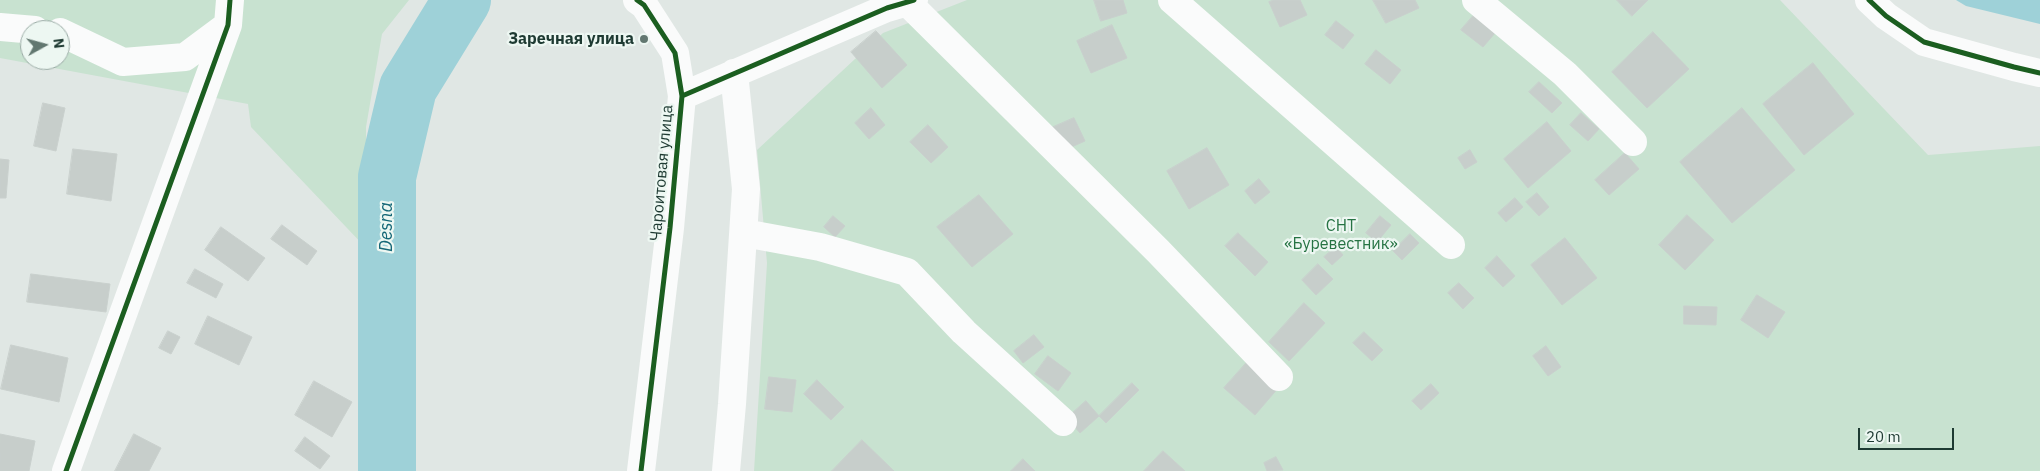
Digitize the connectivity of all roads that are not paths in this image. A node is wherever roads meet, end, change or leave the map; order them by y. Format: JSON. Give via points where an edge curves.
{"nodes":[{"id":1,"x":1172,"y":0,"type":"edge"},
{"id":2,"x":1476,"y":0,"type":"edge"},
{"id":3,"x":1869,"y":0,"type":"edge"},
{"id":4,"x":910,"y":1,"type":"edge"},
{"id":5,"x":641,"y":3,"type":"edge"},
{"id":6,"x":229,"y":12,"type":"edge"},
{"id":7,"x":0,"y":27,"type":"edge"},
{"id":8,"x":20,"y":29,"type":"edge"},
{"id":9,"x":70,"y":37,"type":"edge"},
{"id":10,"x":2040,"y":72,"type":"edge"},
{"id":11,"x":734,"y":73,"type":"junction"},
{"id":12,"x":682,"y":96,"type":"junction"},
{"id":13,"x":1633,"y":142,"type":"dead end"},
{"id":14,"x":744,"y":234,"type":"junction"},
{"id":15,"x":1451,"y":245,"type":"dead end"},
{"id":16,"x":1279,"y":377,"type":"dead end"},
{"id":17,"x":1063,"y":422,"type":"dead end"},
{"id":18,"x":66,"y":471,"type":"edge"},
{"id":19,"x":641,"y":471,"type":"edge"},
{"id":20,"x":726,"y":471,"type":"edge"}],
"edges":[{"from":1,"to":15,"type":"street"},
{"from":2,"to":13,"type":"street","via":[[1565,74]]},
{"from":3,"to":10,"type":"street","via":[[1924,42]]},
{"from":4,"to":11,"type":"street","name":"Чароитовая улица"},
{"from":4,"to":16,"type":"street"},
{"from":5,"to":12,"type":"street","via":[[675,53]]},
{"from":6,"to":9,"type":"street","via":[[185,57],[123,62]]},
{"from":6,"to":18,"type":"street"},
{"from":7,"to":8,"type":"street"},
{"from":11,"to":12,"type":"street","name":"Чароитовая улица"},
{"from":11,"to":14,"type":"street","via":[[746,189]]},
{"from":12,"to":19,"type":"street","name":"Чароитовая улица"},
{"from":14,"to":17,"type":"street","via":[[820,247],[907,272],[964,332]]},
{"from":14,"to":20,"type":"street"}]}
